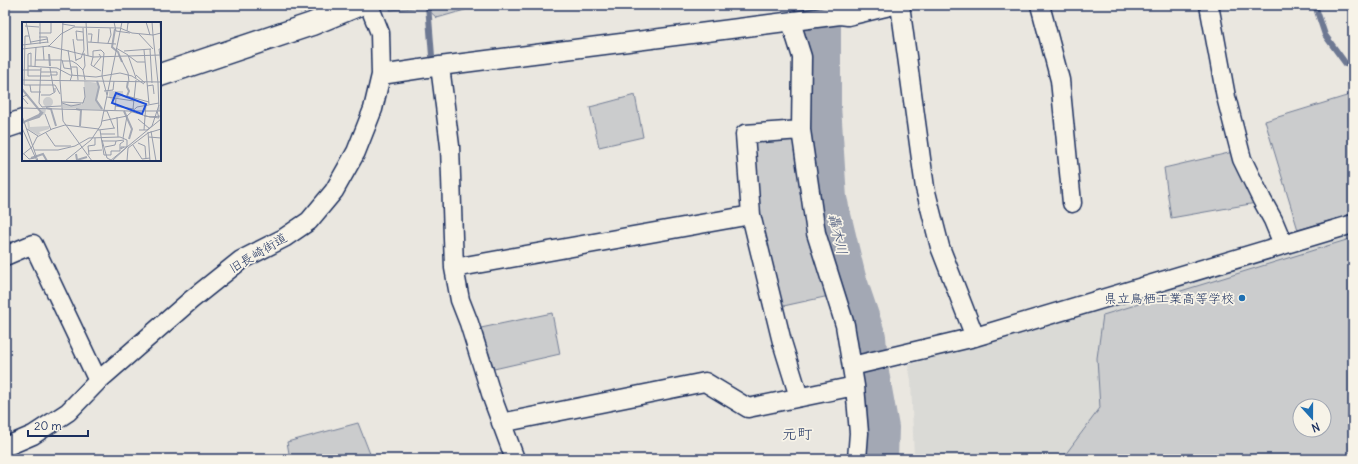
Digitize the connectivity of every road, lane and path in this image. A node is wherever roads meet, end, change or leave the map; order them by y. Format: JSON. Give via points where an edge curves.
{"nodes":[{"id":1,"x":358,"y":5,"type":"edge"},
{"id":2,"x":369,"y":5,"type":"edge"},
{"id":3,"x":894,"y":5,"type":"edge"},
{"id":4,"x":900,"y":5,"type":"edge"},
{"id":5,"x":1040,"y":5,"type":"edge"},
{"id":6,"x":1209,"y":5,"type":"edge"},
{"id":7,"x":791,"y":22,"type":"junction"},
{"id":8,"x":440,"y":66,"type":"junction"},
{"id":9,"x":161,"y":75,"type":"edge"},
{"id":10,"x":381,"y":75,"type":"junction"},
{"id":11,"x":22,"y":121,"type":"edge"},
{"id":12,"x":5,"y":127,"type":"edge"},
{"id":13,"x":801,"y":130,"type":"junction"},
{"id":14,"x":1072,"y":204,"type":"dead end"},
{"id":15,"x":752,"y":215,"type":"junction"},
{"id":16,"x":1353,"y":224,"type":"edge"},
{"id":17,"x":1284,"y":244,"type":"junction"},
{"id":18,"x":5,"y":256,"type":"edge"},
{"id":19,"x":454,"y":268,"type":"junction"},
{"id":20,"x":975,"y":337,"type":"junction"},
{"id":21,"x":852,"y":366,"type":"junction"},
{"id":22,"x":98,"y":381,"type":"junction"},
{"id":23,"x":855,"y":386,"type":"junction"},
{"id":24,"x":799,"y":397,"type":"junction"},
{"id":25,"x":501,"y":423,"type":"junction"},
{"id":26,"x":5,"y":447,"type":"edge"},
{"id":27,"x":515,"y":459,"type":"edge"},
{"id":28,"x":857,"y":459,"type":"edge"}],
"edges":[{"from":1,"to":9,"type":"street","via":[[312,24]]},
{"from":2,"to":10,"type":"street","name":"旧長崎街道","via":[[380,33]]},
{"from":3,"to":7,"type":"street","via":[[848,16]]},
{"from":4,"to":20,"type":"street","via":[[925,188],[940,247]]},
{"from":5,"to":14,"type":"street","via":[[1060,80]]},
{"from":6,"to":17,"type":"street","via":[[1226,97],[1242,159]]},
{"from":7,"to":8,"type":"street"},
{"from":7,"to":13,"type":"street","via":[[802,57]]},
{"from":8,"to":10,"type":"street"},
{"from":8,"to":19,"type":"street","via":[[450,146]]},
{"from":10,"to":22,"type":"street","name":"旧長崎街道","via":[[373,109],[356,152],[334,191],[309,221],[284,238],[241,260]]},
{"from":11,"to":12,"type":"street"},
{"from":13,"to":15,"type":"street","via":[[745,134]]},
{"from":13,"to":21,"type":"street","via":[[816,233],[845,325]]},
{"from":15,"to":19,"type":"street"},
{"from":15,"to":24,"type":"street","via":[[782,342]]},
{"from":16,"to":17,"type":"street"},
{"from":17,"to":20,"type":"street"},
{"from":18,"to":22,"type":"street","via":[[33,244]]},
{"from":19,"to":25,"type":"street","via":[[460,300]]},
{"from":20,"to":21,"type":"street"},
{"from":21,"to":23,"type":"street"},
{"from":22,"to":26,"type":"street","name":"旧長崎街道","via":[[68,412],[33,435]]},
{"from":23,"to":24,"type":"street"},
{"from":23,"to":28,"type":"street","via":[[859,433]]},
{"from":24,"to":25,"type":"street","via":[[748,408],[705,382]]},
{"from":25,"to":27,"type":"street"}]}
